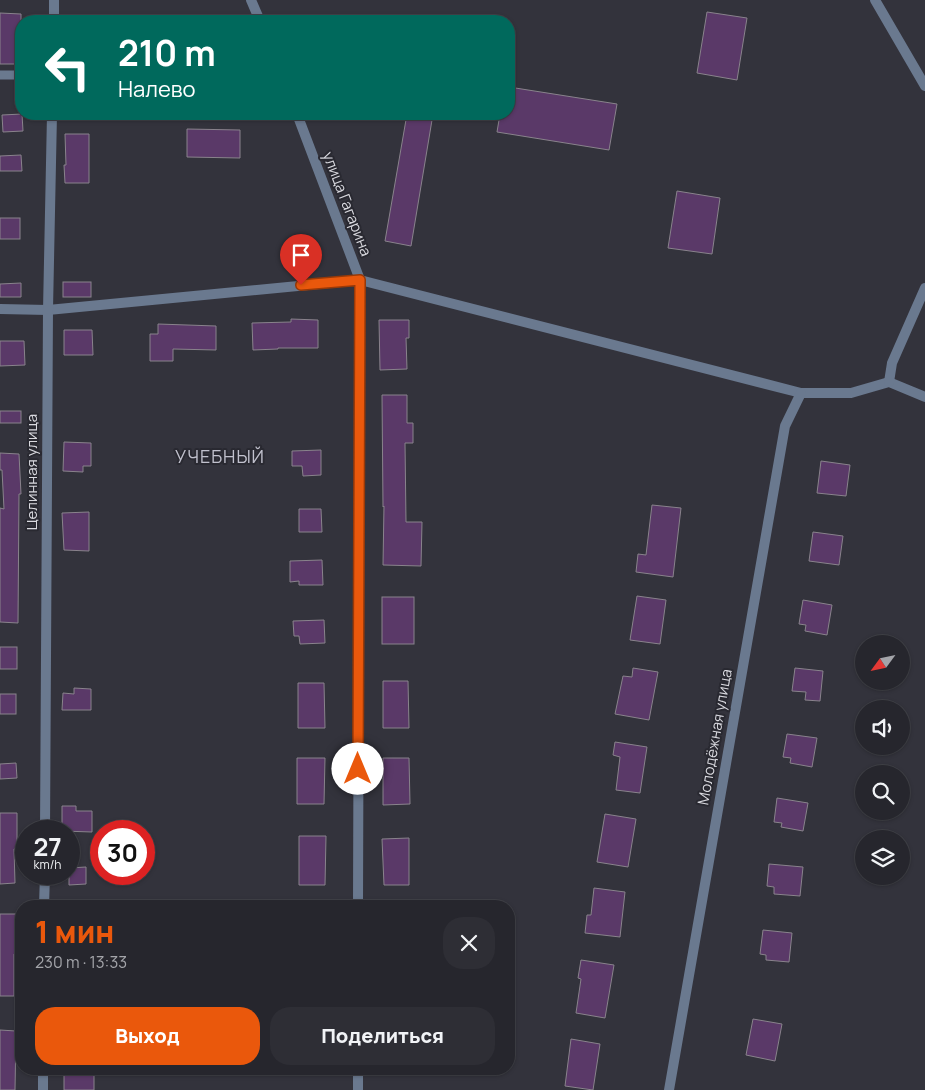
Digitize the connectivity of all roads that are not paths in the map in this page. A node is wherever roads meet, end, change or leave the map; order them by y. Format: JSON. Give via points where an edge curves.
{"nodes":[{"id":1,"x":54,"y":0,"type":"edge"},
{"id":2,"x":251,"y":0,"type":"edge"},
{"id":3,"x":875,"y":0,"type":"edge"},
{"id":4,"x":54,"y":15,"type":"edge"},
{"id":5,"x":257,"y":15,"type":"edge"},
{"id":6,"x":0,"y":75,"type":"edge"},
{"id":7,"x":15,"y":75,"type":"edge"},
{"id":8,"x":925,"y":86,"type":"edge"},
{"id":9,"x":52,"y":120,"type":"edge"},
{"id":10,"x":299,"y":120,"type":"edge"},
{"id":11,"x":360,"y":280,"type":"junction"},
{"id":12,"x":925,"y":288,"type":"edge"},
{"id":13,"x":0,"y":310,"type":"edge"},
{"id":14,"x":48,"y":310,"type":"junction"},
{"id":15,"x":889,"y":382,"type":"junction"},
{"id":16,"x":801,"y":393,"type":"junction"},
{"id":17,"x":925,"y":397,"type":"edge"},
{"id":18,"x":45,"y":820,"type":"edge"},
{"id":19,"x":44,"y":885,"type":"edge"},
{"id":20,"x":44,"y":900,"type":"edge"},
{"id":21,"x":358,"y":900,"type":"edge"},
{"id":22,"x":44,"y":1075,"type":"edge"},
{"id":23,"x":358,"y":1075,"type":"edge"},
{"id":24,"x":43,"y":1090,"type":"edge"},
{"id":25,"x":358,"y":1090,"type":"edge"},
{"id":26,"x":669,"y":1090,"type":"edge"}],
"edges":[{"from":1,"to":4,"type":"street"},
{"from":2,"to":5,"type":"street"},
{"from":3,"to":8,"type":"street"},
{"from":6,"to":7,"type":"lane"},
{"from":9,"to":14,"type":"street","name":"Целинная улица"},
{"from":10,"to":11,"type":"street","name":"улица Гагарина"},
{"from":11,"to":14,"type":"street"},
{"from":11,"to":16,"type":"street"},
{"from":11,"to":21,"type":"street","name":"улица Гагарина"},
{"from":12,"to":15,"type":"street","via":[[892,363]]},
{"from":13,"to":14,"type":"street"},
{"from":14,"to":18,"type":"street","name":"Целинная улица"},
{"from":15,"to":16,"type":"street","via":[[851,393]]},
{"from":15,"to":17,"type":"street"},
{"from":16,"to":26,"type":"street","name":"Молодёжная улица","via":[[785,426]]},
{"from":19,"to":20,"type":"street"},
{"from":22,"to":24,"type":"street"},
{"from":23,"to":25,"type":"street"}]}
